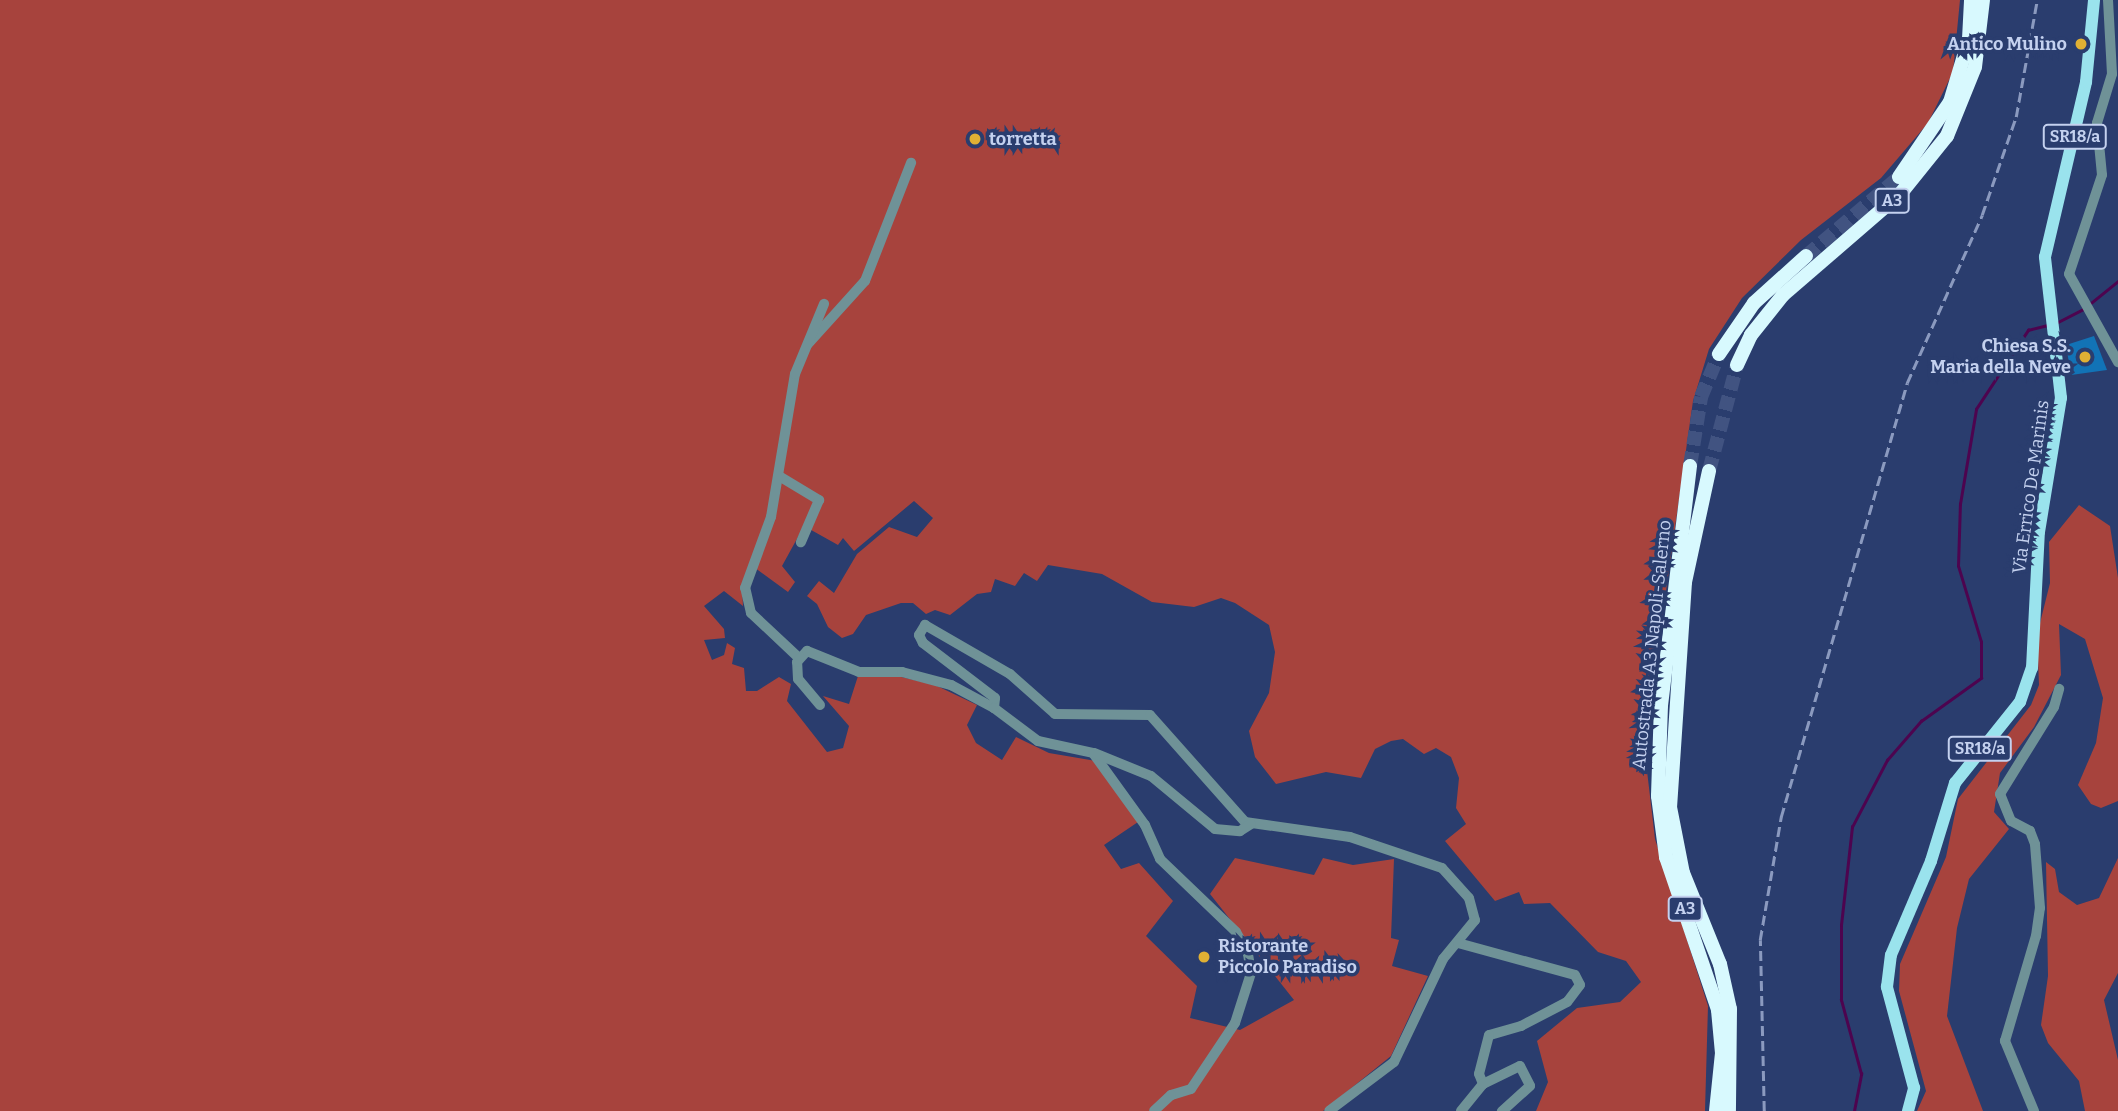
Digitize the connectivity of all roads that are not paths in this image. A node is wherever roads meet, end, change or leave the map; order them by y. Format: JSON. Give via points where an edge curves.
{"nodes":[{"id":1,"x":1971,"y":0,"type":"edge"},
{"id":2,"x":1983,"y":0,"type":"edge"},
{"id":3,"x":2094,"y":0,"type":"edge"},
{"id":4,"x":2108,"y":0,"type":"edge"},
{"id":5,"x":911,"y":163,"type":"dead end"},
{"id":6,"x":1899,"y":177,"type":"tunnel mouth"},
{"id":7,"x":1806,"y":256,"type":"tunnel mouth"},
{"id":8,"x":824,"y":304,"type":"dead end"},
{"id":9,"x":805,"y":346,"type":"junction"},
{"id":10,"x":1719,"y":354,"type":"tunnel mouth"},
{"id":11,"x":2118,"y":362,"type":"edge"},
{"id":12,"x":1737,"y":365,"type":"tunnel mouth"},
{"id":13,"x":1690,"y":466,"type":"tunnel mouth"},
{"id":14,"x":1709,"y":471,"type":"tunnel mouth"},
{"id":15,"x":779,"y":476,"type":"junction"},
{"id":16,"x":802,"y":542,"type":"dead end"},
{"id":17,"x":1684,"y":550,"type":"junction"},
{"id":18,"x":799,"y":658,"type":"junction"},
{"id":19,"x":2059,"y":689,"type":"dead end"},
{"id":20,"x":820,"y":705,"type":"dead end"},
{"id":21,"x":1667,"y":706,"type":"junction"},
{"id":22,"x":994,"y":709,"type":"junction"},
{"id":23,"x":1093,"y":753,"type":"junction"},
{"id":24,"x":1251,"y":824,"type":"junction"},
{"id":25,"x":1458,"y":943,"type":"junction"},
{"id":26,"x":1483,"y":1084,"type":"junction"},
{"id":27,"x":1154,"y":1111,"type":"edge"},
{"id":28,"x":1329,"y":1111,"type":"edge"},
{"id":29,"x":1461,"y":1111,"type":"edge"},
{"id":30,"x":1502,"y":1111,"type":"edge"},
{"id":31,"x":1716,"y":1111,"type":"edge"},
{"id":32,"x":1729,"y":1111,"type":"edge"},
{"id":33,"x":1908,"y":1111,"type":"edge"},
{"id":34,"x":2034,"y":1111,"type":"edge"}],
"edges":[{"from":1,"to":6,"type":"highway","number":"A3","via":[[1969,39],[1950,102]]},
{"from":2,"to":12,"type":"highway","number":"A3","via":[[1975,67],[1947,136],[1901,193],[1783,295]]},
{"from":3,"to":33,"type":"main road","name":"Via Errico De Marinis","number":"SR18/a","via":[[2086,82],[2048,237],[2047,271],[2061,380],[2039,532],[2027,688],[1955,783],[1887,974],[1914,1088]]},
{"from":4,"to":11,"type":"street","via":[[2112,74],[2097,123],[2102,175],[2069,274]]},
{"from":5,"to":9,"type":"street","via":[[865,281]]},
{"from":7,"to":10,"type":"highway","via":[[1754,303]]},
{"from":8,"to":9,"type":"street"},
{"from":9,"to":15,"type":"street","via":[[782,425]]},
{"from":13,"to":17,"type":"highway","name":"Autostrada A3 Napoli-Salerno","number":"A3"},
{"from":14,"to":17,"type":"highway","name":"Autostrada A3 Napoli-Salerno","number":"A3"},
{"from":15,"to":16,"type":"street","via":[[819,500]]},
{"from":15,"to":18,"type":"street","via":[[746,588],[751,613]]},
{"from":17,"to":21,"type":"highway","name":"Autostrada A3 Napoli-Salerno","number":"A3"},
{"from":18,"to":20,"type":"street","via":[[798,679]]},
{"from":18,"to":22,"type":"street","via":[[807,651],[859,672],[902,672],[950,685]]},
{"from":19,"to":34,"type":"street","via":[[2054,707],[2000,794],[2011,821],[2030,831],[2035,844],[2040,908],[2036,936],[2005,1041]]},
{"from":21,"to":31,"type":"highway","name":"Autostrada A3 Napoli-Salerno","number":"A3","via":[[1659,819],[1673,880],[1718,1010],[1722,1053]]},
{"from":21,"to":32,"type":"highway","name":"Autostrada A3 Napoli-Salerno","number":"A3","via":[[1672,828],[1728,995],[1734,1042]]},
{"from":22,"to":23,"type":"street","via":[[1038,741]]},
{"from":22,"to":24,"type":"street","via":[[995,698],[923,642],[921,629],[925,625],[984,657],[1055,714],[1150,716],[1234,813]]},
{"from":23,"to":24,"type":"street","via":[[1151,776],[1215,829],[1240,831]]},
{"from":23,"to":27,"type":"street","via":[[1145,825],[1160,859],[1236,932],[1248,954],[1251,973],[1235,1023],[1191,1089],[1171,1095]]},
{"from":24,"to":25,"type":"street","via":[[1350,837],[1433,862],[1451,876],[1476,912]]},
{"from":25,"to":26,"type":"street","via":[[1575,975],[1580,985],[1567,1002],[1521,1026],[1489,1035],[1479,1074]]},
{"from":25,"to":28,"type":"street","via":[[1434,974],[1394,1062]]},
{"from":26,"to":29,"type":"street"},
{"from":26,"to":30,"type":"street","via":[[1516,1066],[1527,1071],[1529,1089]]}]}
